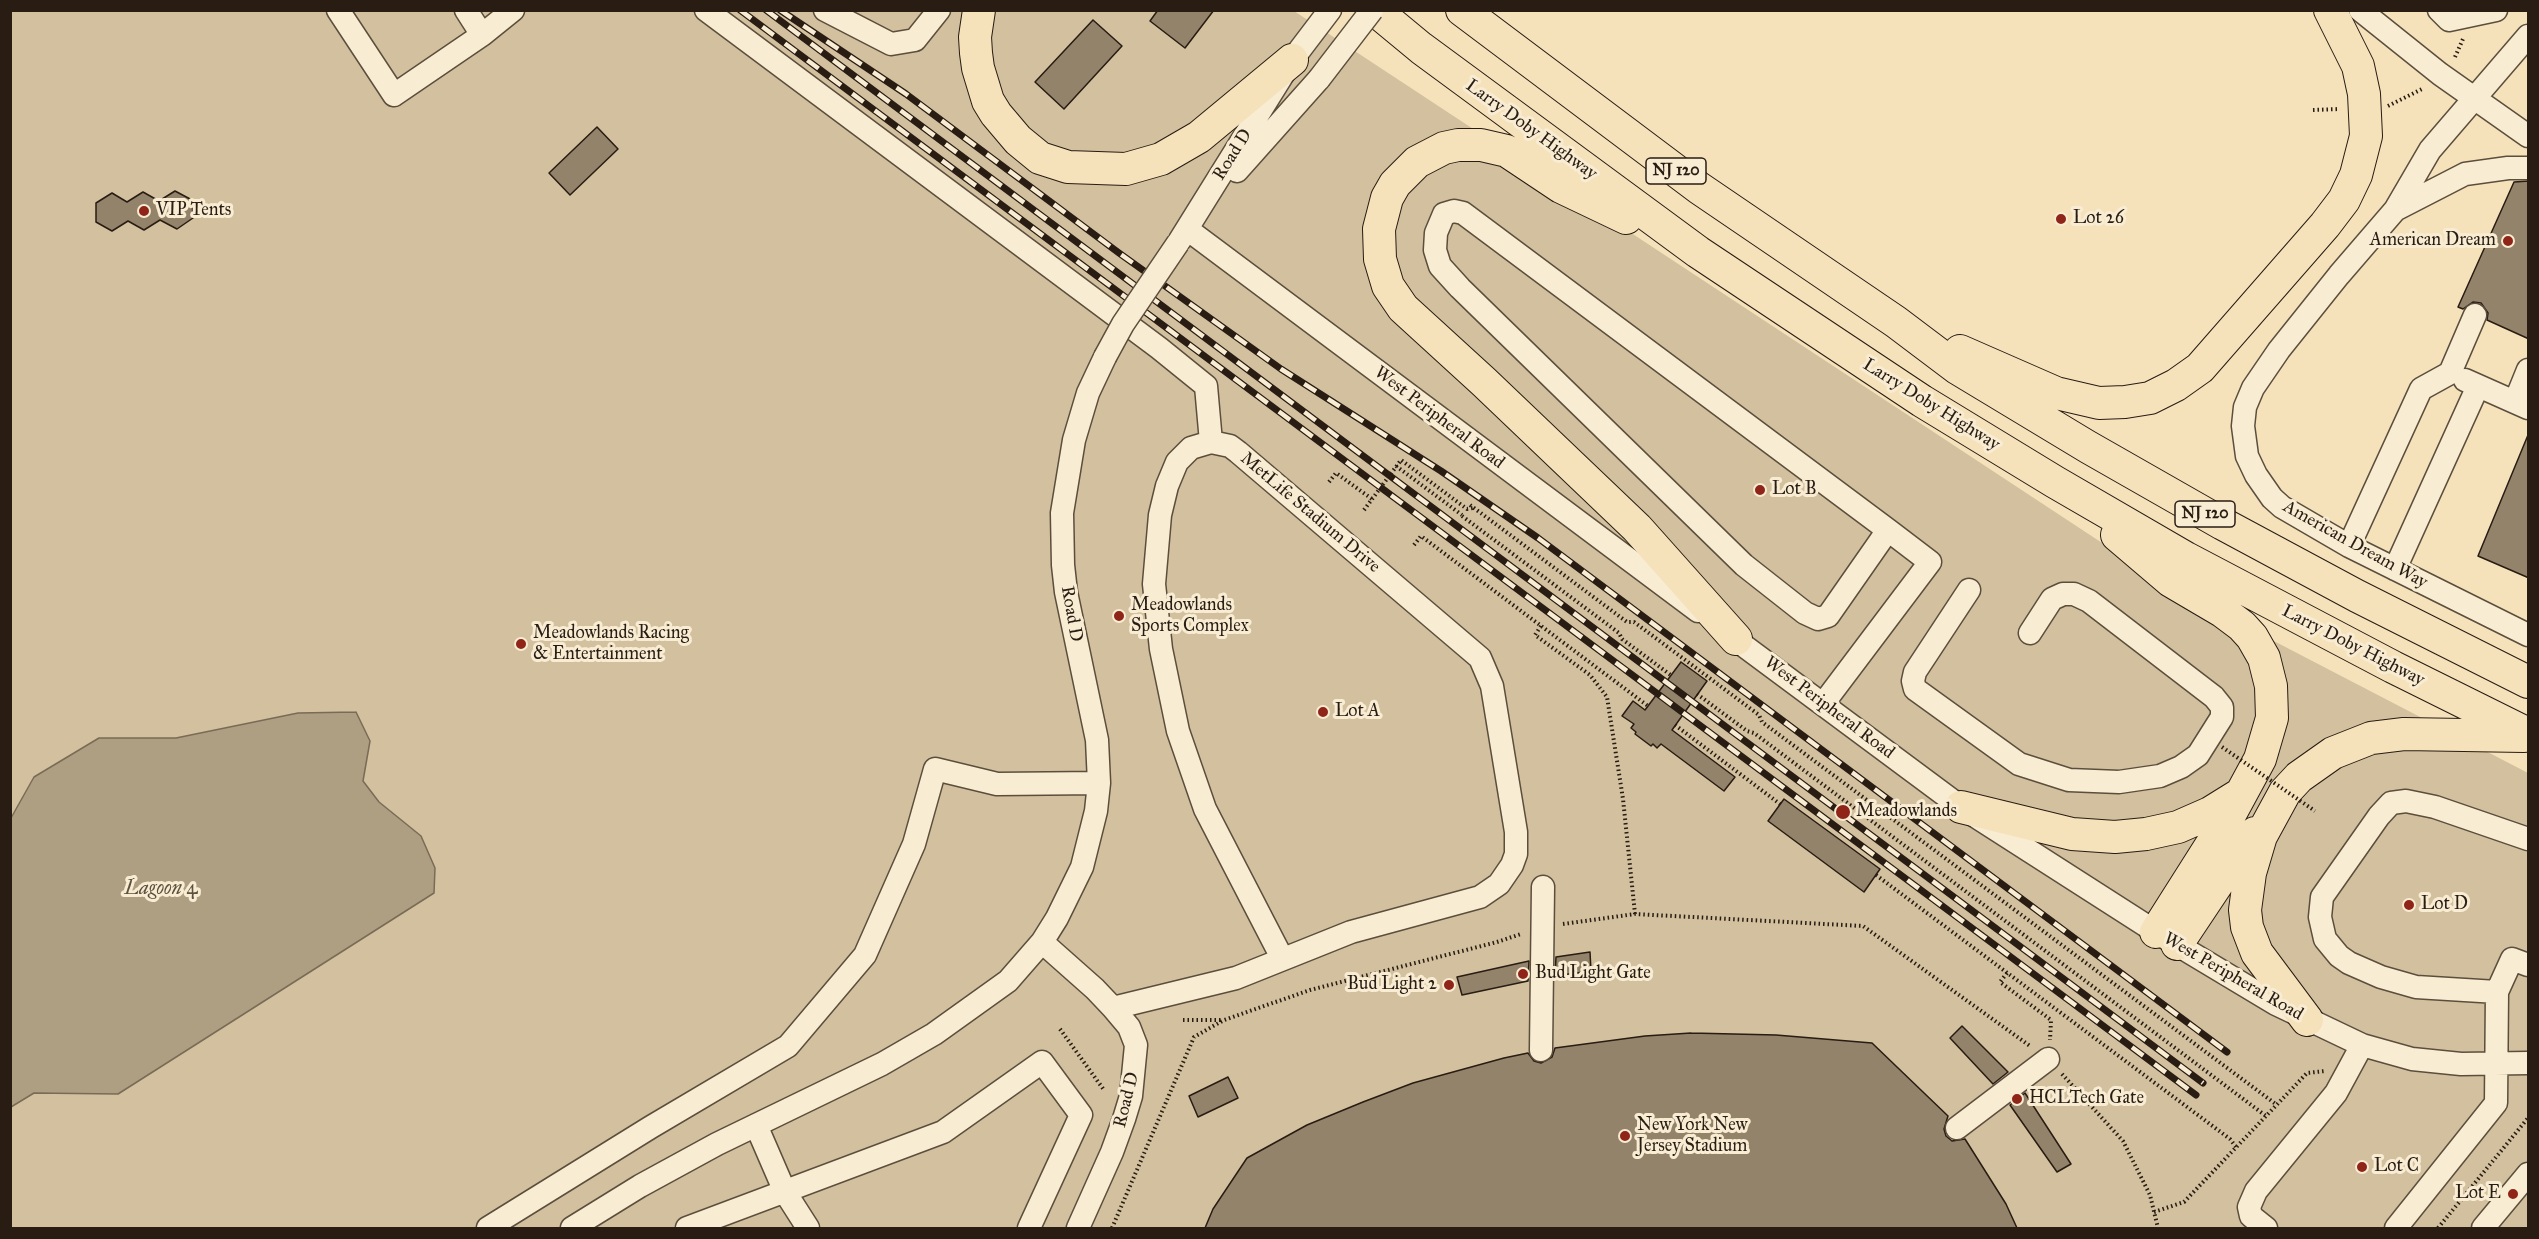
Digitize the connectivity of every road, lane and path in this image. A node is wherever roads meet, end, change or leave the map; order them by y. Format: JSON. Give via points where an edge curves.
{"nodes":[{"id":1,"x":338,"y":10,"type":"edge"},
{"id":2,"x":466,"y":10,"type":"edge"},
{"id":3,"x":513,"y":10,"type":"edge"},
{"id":4,"x":706,"y":10,"type":"edge"},
{"id":5,"x":825,"y":10,"type":"edge"},
{"id":6,"x":939,"y":10,"type":"edge"},
{"id":7,"x":979,"y":10,"type":"edge"},
{"id":8,"x":1330,"y":10,"type":"edge"},
{"id":9,"x":1354,"y":10,"type":"edge"},
{"id":10,"x":1373,"y":10,"type":"edge"},
{"id":11,"x":1462,"y":10,"type":"edge"},
{"id":12,"x":2330,"y":10,"type":"edge"},
{"id":13,"x":2360,"y":10,"type":"edge"},
{"id":14,"x":2439,"y":10,"type":"edge"},
{"id":15,"x":2496,"y":10,"type":"edge"},
{"id":16,"x":482,"y":35,"type":"junction"},
{"id":17,"x":2529,"y":36,"type":"edge"},
{"id":18,"x":1421,"y":48,"type":"junction"},
{"id":19,"x":1292,"y":60,"type":"junction"},
{"id":20,"x":2430,"y":84,"type":"dead end"},
{"id":21,"x":2474,"y":99,"type":"junction"},
{"id":22,"x":2385,"y":107,"type":"dead end"},
{"id":23,"x":2347,"y":109,"type":"dead end"},
{"id":24,"x":2313,"y":110,"type":"dead end"},
{"id":25,"x":2529,"y":136,"type":"edge"},
{"id":26,"x":2529,"y":168,"type":"edge"},
{"id":27,"x":2395,"y":210,"type":"junction"},
{"id":28,"x":1183,"y":236,"type":"junction"},
{"id":29,"x":1698,"y":252,"type":"junction"},
{"id":30,"x":2475,"y":315,"type":"dead end"},
{"id":31,"x":1896,"y":322,"type":"junction"},
{"id":32,"x":2529,"y":370,"type":"edge"},
{"id":33,"x":2450,"y":373,"type":"junction"},
{"id":34,"x":2478,"y":386,"type":"junction"},
{"id":35,"x":2522,"y":405,"type":"edge"},
{"id":36,"x":1211,"y":442,"type":"junction"},
{"id":37,"x":1396,"y":466,"type":"junction"},
{"id":38,"x":1329,"y":482,"type":"dead end"},
{"id":39,"x":2055,"y":482,"type":"junction"},
{"id":40,"x":1372,"y":499,"type":"junction"},
{"id":41,"x":1364,"y":510,"type":"dead end"},
{"id":42,"x":1888,"y":530,"type":"junction"},
{"id":43,"x":1414,"y":545,"type":"dead end"},
{"id":44,"x":2349,"y":546,"type":"junction"},
{"id":45,"x":2395,"y":569,"type":"junction"},
{"id":46,"x":1970,"y":590,"type":"dead end"},
{"id":47,"x":1627,"y":622,"type":"junction"},
{"id":48,"x":1541,"y":626,"type":"junction"},
{"id":49,"x":1630,"y":628,"type":"dead end"},
{"id":50,"x":1619,"y":633,"type":"junction"},
{"id":51,"x":1626,"y":633,"type":"dead end"},
{"id":52,"x":2030,"y":633,"type":"dead end"},
{"id":53,"x":2529,"y":635,"type":"edge"},
{"id":54,"x":1736,"y":639,"type":"junction"},
{"id":55,"x":1672,"y":676,"type":"dead end"},
{"id":56,"x":2529,"y":682,"type":"edge"},
{"id":57,"x":1697,"y":694,"type":"dead end"},
{"id":58,"x":1823,"y":704,"type":"junction"},
{"id":59,"x":1648,"y":706,"type":"dead end"},
{"id":60,"x":1755,"y":720,"type":"dead end"},
{"id":61,"x":1762,"y":722,"type":"junction"},
{"id":62,"x":1675,"y":726,"type":"dead end"},
{"id":63,"x":1751,"y":726,"type":"dead end"},
{"id":64,"x":1754,"y":733,"type":"junction"},
{"id":65,"x":2529,"y":735,"type":"edge"},
{"id":66,"x":2222,"y":747,"type":"dead end"},
{"id":67,"x":1099,"y":783,"type":"junction"},
{"id":68,"x":2240,"y":795,"type":"junction"},
{"id":69,"x":1780,"y":804,"type":"dead end"},
{"id":70,"x":1961,"y":807,"type":"junction"},
{"id":71,"x":2315,"y":811,"type":"dead end"},
{"id":72,"x":2268,"y":819,"type":"junction"},
{"id":73,"x":2529,"y":839,"type":"edge"},
{"id":74,"x":1876,"y":875,"type":"dead end"},
{"id":75,"x":1543,"y":887,"type":"dead end"},
{"id":76,"x":1635,"y":914,"type":"junction"},
{"id":77,"x":1542,"y":926,"type":"junction"},
{"id":78,"x":2167,"y":938,"type":"junction"},
{"id":79,"x":1042,"y":942,"type":"junction"},
{"id":80,"x":1282,"y":958,"type":"junction"},
{"id":81,"x":2529,"y":965,"type":"edge"},
{"id":82,"x":2007,"y":973,"type":"junction"},
{"id":83,"x":2497,"y":992,"type":"junction"},
{"id":84,"x":1113,"y":1008,"type":"junction"},
{"id":85,"x":1183,"y":1020,"type":"dead end"},
{"id":86,"x":1224,"y":1020,"type":"junction"},
{"id":87,"x":2307,"y":1020,"type":"junction"},
{"id":88,"x":1060,"y":1029,"type":"dead end"},
{"id":89,"x":2362,"y":1045,"type":"junction"},
{"id":90,"x":1541,"y":1050,"type":"dead end"},
{"id":91,"x":2048,"y":1059,"type":"junction"},
{"id":92,"x":2529,"y":1063,"type":"edge"},
{"id":93,"x":2498,"y":1064,"type":"junction"},
{"id":94,"x":2332,"y":1070,"type":"dead end"},
{"id":95,"x":1104,"y":1090,"type":"dead end"},
{"id":96,"x":2277,"y":1105,"type":"junction"},
{"id":97,"x":2266,"y":1116,"type":"junction"},
{"id":98,"x":2529,"y":1118,"type":"edge"},
{"id":99,"x":756,"y":1125,"type":"junction"},
{"id":100,"x":1957,"y":1128,"type":"dead end"},
{"id":101,"x":2236,"y":1147,"type":"junction"},
{"id":102,"x":2529,"y":1174,"type":"edge"},
{"id":103,"x":785,"y":1192,"type":"junction"},
{"id":104,"x":2154,"y":1212,"type":"junction"},
{"id":105,"x":488,"y":1228,"type":"edge"},
{"id":106,"x":572,"y":1228,"type":"edge"},
{"id":107,"x":687,"y":1228,"type":"edge"},
{"id":108,"x":808,"y":1228,"type":"edge"},
{"id":109,"x":1029,"y":1228,"type":"edge"},
{"id":110,"x":1078,"y":1228,"type":"edge"},
{"id":111,"x":1112,"y":1228,"type":"edge"},
{"id":112,"x":2158,"y":1228,"type":"edge"},
{"id":113,"x":2266,"y":1228,"type":"edge"},
{"id":114,"x":2396,"y":1228,"type":"edge"},
{"id":115,"x":2438,"y":1228,"type":"edge"},
{"id":116,"x":2483,"y":1228,"type":"edge"}],
"edges":[{"from":1,"to":16,"type":"street","via":[[394,95]]},
{"from":2,"to":16,"type":"street"},
{"from":3,"to":16,"type":"street"},
{"from":4,"to":36,"type":"street","via":[[1206,386]]},
{"from":5,"to":6,"type":"street","via":[[891,44],[915,40]]},
{"from":7,"to":19,"type":"highway","via":[[976,53],[988,101],[1025,146],[1040,158],[1068,167],[1126,169],[1161,159],[1199,136]]},
{"from":8,"to":19,"type":"street","name":"Road D"},
{"from":9,"to":18,"type":"highway"},
{"from":10,"to":18,"type":"highway","name":"Larry Doby Highway","number":"NJ 120"},
{"from":10,"to":28,"type":"street","bridge":true,"via":[[1319,79]]},
{"from":11,"to":31,"type":"highway","number":"NJ 120","via":[[1690,182]]},
{"from":12,"to":31,"type":"highway","via":[[2355,60],[2364,94],[2366,136],[2356,175],[2325,225],[2221,346],[2188,377],[2150,398],[2086,402],[2056,393]]},
{"from":13,"to":21,"type":"street"},
{"from":14,"to":15,"type":"street","via":[[2450,20]]},
{"from":17,"to":21,"type":"street","name":"American Dream Way"},
{"from":18,"to":29,"type":"highway","name":"Larry Doby Highway","number":"NJ 120"},
{"from":19,"to":28,"type":"street","name":"Road D"},
{"from":20,"to":22,"type":"path"},
{"from":21,"to":25,"type":"street"},
{"from":21,"to":27,"type":"street","name":"American Dream Way","via":[[2430,150]]},
{"from":23,"to":24,"type":"path"},
{"from":26,"to":27,"type":"street","via":[[2465,174]]},
{"from":27,"to":44,"type":"street","name":"American Dream Way","via":[[2279,350],[2253,388],[2242,426],[2246,448],[2263,487],[2293,515]]},
{"from":28,"to":54,"type":"street","name":"West Peripheral Road"},
{"from":28,"to":67,"type":"street","name":"Road D","bridge":true,"via":[[1123,324],[1088,393],[1065,491],[1062,522],[1066,592],[1097,740]]},
{"from":29,"to":39,"type":"highway","name":"Larry Doby Highway","number":"NJ 120","via":[[1922,401]]},
{"from":29,"to":54,"type":"highway","via":[[1561,186],[1507,151],[1482,145],[1444,148],[1417,162],[1395,184],[1378,229],[1383,273],[1402,308],[1636,528]]},
{"from":30,"to":33,"type":"street"},
{"from":31,"to":56,"type":"highway","number":"NJ 120","via":[[1957,368],[2164,491],[2357,596]]},
{"from":32,"to":35,"type":"street"},
{"from":33,"to":34,"type":"street"},
{"from":33,"to":44,"type":"street","via":[[2421,389]]},
{"from":34,"to":35,"type":"street"},
{"from":34,"to":45,"type":"street"},
{"from":36,"to":80,"type":"street","via":[[1191,448],[1177,462],[1167,486],[1155,550],[1154,584],[1161,649],[1178,731],[1201,799]]},
{"from":36,"to":80,"type":"street","name":"MetLife Stadium Drive","via":[[1238,452],[1480,658],[1492,686],[1516,831],[1512,865],[1499,884],[1480,897],[1351,932]]},
{"from":37,"to":40,"type":"path"},
{"from":37,"to":47,"type":"path","via":[[1401,460],[1467,509],[1472,506]]},
{"from":37,"to":50,"type":"path"},
{"from":38,"to":40,"type":"path","via":[[1336,473]]},
{"from":39,"to":65,"type":"highway","name":"Larry Doby Highway","number":"NJ 120","via":[[2255,595]]},
{"from":39,"to":68,"type":"highway","via":[[2171,581],[2242,626],[2258,646],[2269,672],[2272,718],[2265,747]]},
{"from":40,"to":41,"type":"path"},
{"from":42,"to":42,"type":"street","via":[[1463,213],[1444,214],[1436,233],[1435,250],[1440,266],[1744,565],[1805,613],[1818,619],[1828,616]]},
{"from":42,"to":58,"type":"street","via":[[1930,562]]},
{"from":43,"to":48,"type":"path","via":[[1420,536]]},
{"from":44,"to":45,"type":"street","name":"American Dream Way"},
{"from":45,"to":53,"type":"street","name":"American Dream Way"},
{"from":46,"to":52,"type":"street","via":[[1915,672],[1915,689],[2019,764],[2069,780],[2119,782],[2160,776],[2198,755],[2222,717],[2222,707],[2214,697],[2089,601],[2074,594],[2052,599]]},
{"from":47,"to":49,"type":"path"},
{"from":47,"to":61,"type":"path","via":[[1634,622],[1759,715]]},
{"from":48,"to":59,"type":"path"},
{"from":48,"to":76,"type":"path","via":[[1535,635],[1590,675],[1607,697]]},
{"from":50,"to":51,"type":"path"},
{"from":50,"to":55,"type":"path"},
{"from":54,"to":58,"type":"street","name":"West Peripheral Road"},
{"from":57,"to":64,"type":"path"},
{"from":58,"to":70,"type":"street","name":"West Peripheral Road"},
{"from":60,"to":61,"type":"path"},
{"from":61,"to":96,"type":"path"},
{"from":62,"to":69,"type":"path"},
{"from":63,"to":64,"type":"path"},
{"from":64,"to":97,"type":"path"},
{"from":65,"to":72,"type":"highway","via":[[2390,735],[2352,744],[2299,777]]},
{"from":66,"to":71,"type":"path","bridge":true},
{"from":67,"to":79,"type":"street","name":"Road D","via":[[1082,867]]},
{"from":67,"to":105,"type":"street","via":[[998,784],[935,769],[914,844],[865,955],[788,1046]]},
{"from":68,"to":70,"type":"highway","via":[[2178,827],[2115,837],[2072,834]]},
{"from":68,"to":78,"type":"highway"},
{"from":70,"to":78,"type":"street","name":"West Peripheral Road"},
{"from":72,"to":78,"type":"highway"},
{"from":72,"to":87,"type":"highway","via":[[2250,873],[2247,927],[2257,953]]},
{"from":73,"to":83,"type":"street","via":[[2435,807],[2406,801],[2391,803],[2322,897],[2320,917],[2325,939],[2349,963],[2416,987]]},
{"from":74,"to":82,"type":"path"},
{"from":75,"to":77,"type":"street"},
{"from":76,"to":77,"type":"path"},
{"from":76,"to":91,"type":"path","via":[[1863,926]]},
{"from":77,"to":86,"type":"path","via":[[1497,942],[1310,990]]},
{"from":77,"to":90,"type":"street"},
{"from":78,"to":87,"type":"street","name":"West Peripheral Road"},
{"from":79,"to":84,"type":"street","name":"Road D"},
{"from":79,"to":99,"type":"street","via":[[1008,981],[934,1034],[882,1064]]},
{"from":80,"to":84,"type":"street","name":"MetLife Stadium Drive","via":[[1236,978]]},
{"from":81,"to":83,"type":"street","via":[[2512,959]]},
{"from":82,"to":91,"type":"path","via":[[2000,982],[2051,1020]]},
{"from":82,"to":101,"type":"path"},
{"from":83,"to":93,"type":"street"},
{"from":84,"to":110,"type":"street","name":"Road D","via":[[1129,1027],[1136,1045],[1131,1096],[1112,1152]]},
{"from":85,"to":86,"type":"path"},
{"from":86,"to":111,"type":"path","via":[[1194,1037]]},
{"from":87,"to":89,"type":"street","name":"West Peripheral Road"},
{"from":88,"to":95,"type":"path"},
{"from":89,"to":93,"type":"street","name":"West Peripheral Road","via":[[2437,1063]]},
{"from":89,"to":113,"type":"street","via":[[2336,1092],[2256,1191],[2249,1207],[2251,1215]]},
{"from":91,"to":100,"type":"street"},
{"from":91,"to":104,"type":"path","via":[[2123,1141],[2150,1195]]},
{"from":92,"to":93,"type":"street","name":"West Peripheral Road"},
{"from":93,"to":114,"type":"street","via":[[2498,1098],[2493,1108]]},
{"from":94,"to":96,"type":"path","via":[[2307,1073]]},
{"from":96,"to":97,"type":"path"},
{"from":97,"to":101,"type":"path"},
{"from":98,"to":115,"type":"path"},
{"from":99,"to":103,"type":"street"},
{"from":99,"to":106,"type":"street","via":[[640,1186]]},
{"from":101,"to":104,"type":"path","via":[[2184,1202]]},
{"from":102,"to":116,"type":"street"},
{"from":103,"to":107,"type":"street"},
{"from":103,"to":108,"type":"street"},
{"from":103,"to":109,"type":"street","via":[[943,1132],[1042,1062],[1081,1115]]},
{"from":104,"to":112,"type":"path"}]}
